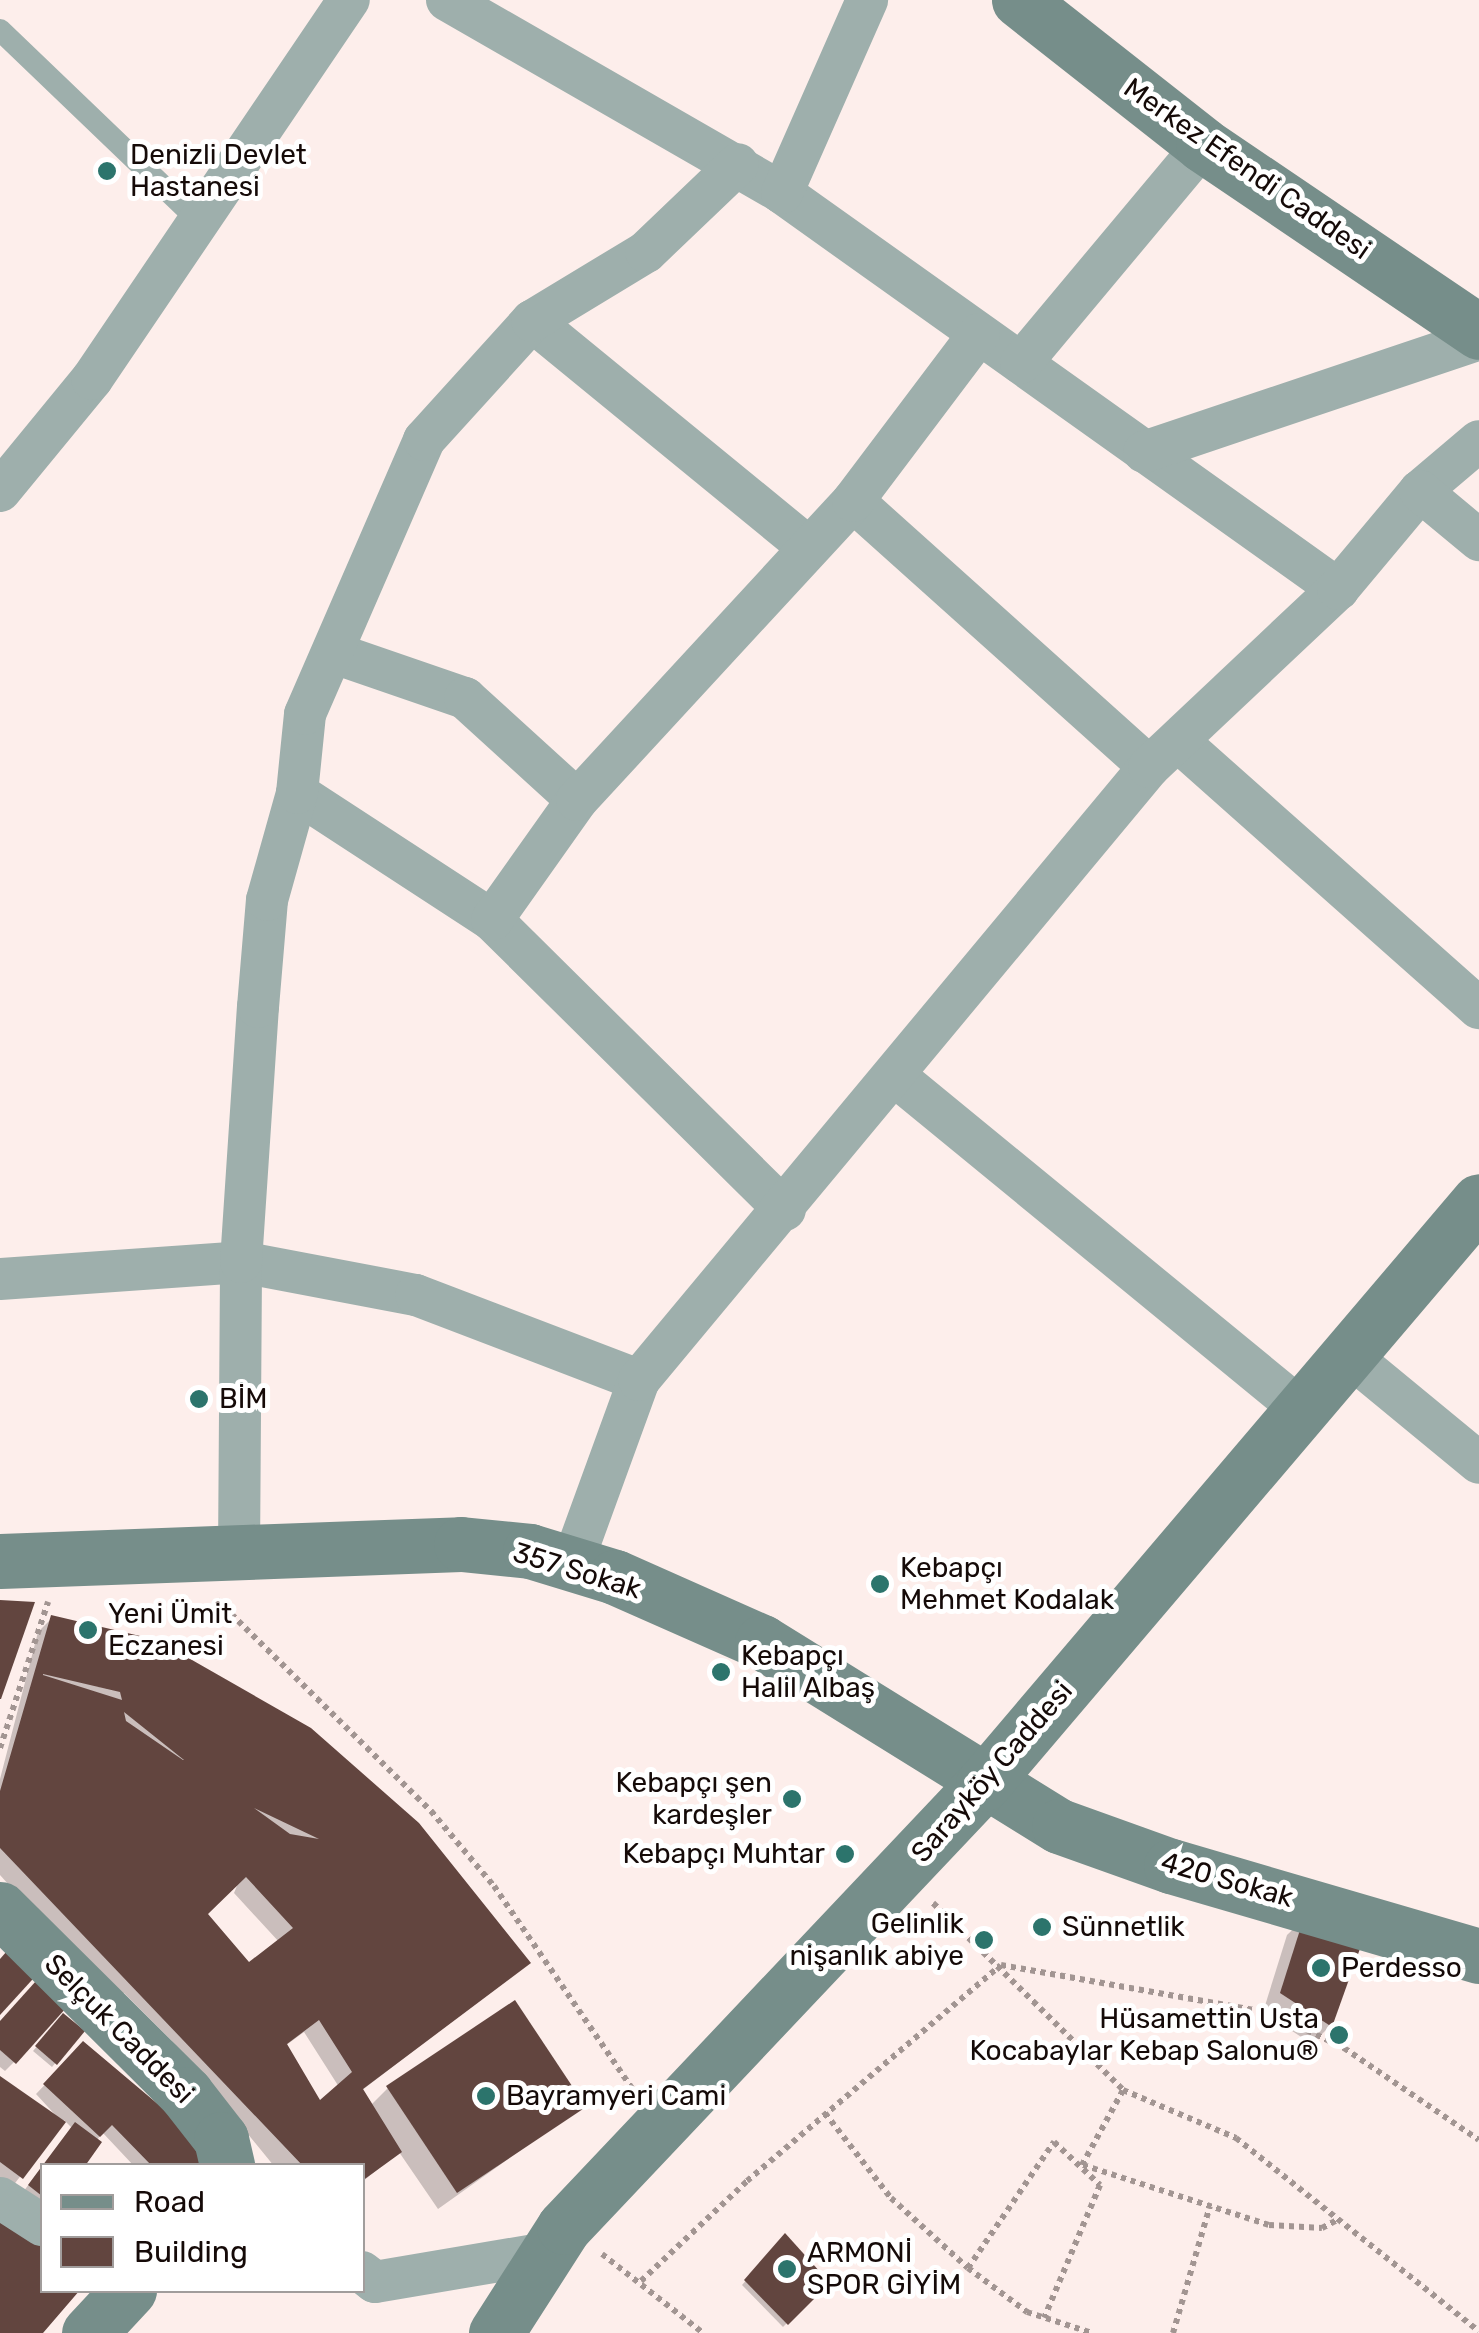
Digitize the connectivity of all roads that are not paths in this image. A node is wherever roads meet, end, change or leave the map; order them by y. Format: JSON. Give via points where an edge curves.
{"nodes":[{"id":1,"x":349,"y":0,"type":"edge"},
{"id":2,"x":447,"y":0,"type":"edge"},
{"id":3,"x":867,"y":0,"type":"edge"},
{"id":4,"x":1019,"y":0,"type":"edge"},
{"id":5,"x":0,"y":30,"type":"edge"},
{"id":6,"x":1203,"y":145,"type":"junction"},
{"id":7,"x":738,"y":164,"type":"junction"},
{"id":8,"x":782,"y":192,"type":"junction"},
{"id":9,"x":199,"y":221,"type":"junction"},
{"id":10,"x":532,"y":321,"type":"junction"},
{"id":11,"x":978,"y":334,"type":"junction"},
{"id":12,"x":1479,"y":335,"type":"edge"},
{"id":13,"x":1021,"y":363,"type":"junction"},
{"id":14,"x":1479,"y":441,"type":"edge"},
{"id":15,"x":1144,"y":452,"type":"junction"},
{"id":16,"x":1420,"y":490,"type":"junction"},
{"id":17,"x":0,"y":491,"type":"edge"},
{"id":18,"x":853,"y":500,"type":"junction"},
{"id":19,"x":1479,"y":540,"type":"edge"},
{"id":20,"x":809,"y":548,"type":"junction"},
{"id":21,"x":1338,"y":589,"type":"junction"},
{"id":22,"x":334,"y":653,"type":"junction"},
{"id":23,"x":1164,"y":755,"type":"junction"},
{"id":24,"x":297,"y":793,"type":"junction"},
{"id":25,"x":577,"y":800,"type":"junction"},
{"id":26,"x":492,"y":920,"type":"junction"},
{"id":27,"x":1479,"y":1008,"type":"edge"},
{"id":28,"x":896,"y":1076,"type":"junction"},
{"id":29,"x":1479,"y":1201,"type":"edge"},
{"id":30,"x":785,"y":1210,"type":"junction"},
{"id":31,"x":240,"y":1262,"type":"junction"},
{"id":32,"x":0,"y":1280,"type":"edge"},
{"id":33,"x":1347,"y":1354,"type":"junction"},
{"id":34,"x":640,"y":1380,"type":"junction"},
{"id":35,"x":1300,"y":1409,"type":"junction"},
{"id":36,"x":1479,"y":1463,"type":"edge"},
{"id":37,"x":0,"y":1561,"type":"edge"},
{"id":38,"x":572,"y":1564,"type":"junction"},
{"id":39,"x":227,"y":1577,"type":"junction"},
{"id":40,"x":984,"y":1784,"type":"junction"},
{"id":41,"x":0,"y":1909,"type":"edge"},
{"id":42,"x":1479,"y":1956,"type":"edge"},
{"id":43,"x":230,"y":2163,"type":"edge"},
{"id":44,"x":0,"y":2198,"type":"edge"},
{"id":45,"x":40,"y":2224,"type":"edge"},
{"id":46,"x":556,"y":2240,"type":"junction"},
{"id":47,"x":365,"y":2274,"type":"edge"},
{"id":48,"x":496,"y":2333,"type":"edge"}],
"edges":[{"from":1,"to":9,"type":"street"},
{"from":2,"to":7,"type":"street"},
{"from":3,"to":8,"type":"street"},
{"from":4,"to":6,"type":"street","name":"Merkez Efendi Caddesi"},
{"from":5,"to":9,"type":"lane"},
{"from":6,"to":12,"type":"street","name":"Merkez Efendi Caddesi"},
{"from":6,"to":13,"type":"street"},
{"from":7,"to":8,"type":"street"},
{"from":7,"to":10,"type":"street","via":[[646,252]]},
{"from":8,"to":11,"type":"street"},
{"from":9,"to":17,"type":"street","via":[[92,378]]},
{"from":10,"to":20,"type":"street"},
{"from":10,"to":22,"type":"street","via":[[424,440]]},
{"from":11,"to":13,"type":"street"},
{"from":11,"to":18,"type":"street"},
{"from":12,"to":15,"type":"street"},
{"from":13,"to":15,"type":"street"},
{"from":14,"to":16,"type":"street"},
{"from":15,"to":21,"type":"street"},
{"from":16,"to":19,"type":"street"},
{"from":16,"to":21,"type":"street"},
{"from":18,"to":20,"type":"street"},
{"from":18,"to":23,"type":"street"},
{"from":20,"to":25,"type":"street"},
{"from":21,"to":23,"type":"street"},
{"from":22,"to":24,"type":"street","via":[[305,714]]},
{"from":22,"to":25,"type":"street","via":[[464,698]]},
{"from":23,"to":27,"type":"street"},
{"from":23,"to":28,"type":"street"},
{"from":24,"to":26,"type":"street"},
{"from":24,"to":31,"type":"street","via":[[267,900]]},
{"from":25,"to":26,"type":"street"},
{"from":26,"to":30,"type":"street"},
{"from":28,"to":30,"type":"street"},
{"from":28,"to":35,"type":"street"},
{"from":29,"to":33,"type":"street","name":"Sarayköy Caddesi"},
{"from":30,"to":34,"type":"street"},
{"from":31,"to":32,"type":"street"},
{"from":31,"to":34,"type":"street","via":[[416,1295]]},
{"from":31,"to":39,"type":"street"},
{"from":33,"to":35,"type":"street","name":"Sarayköy Caddesi"},
{"from":33,"to":36,"type":"street"},
{"from":34,"to":38,"type":"street"},
{"from":35,"to":40,"type":"street","name":"Sarayköy Caddesi"},
{"from":37,"to":39,"type":"street","name":"357 Sokak","via":[[56,1558]]},
{"from":38,"to":39,"type":"street","name":"357 Sokak","via":[[530,1551],[461,1544]]},
{"from":38,"to":40,"type":"street","name":"357 Sokak","via":[[762,1642],[892,1719]]},
{"from":40,"to":42,"type":"street","name":"420 Sokak","via":[[1059,1826],[1171,1866]]},
{"from":40,"to":46,"type":"street","name":"Sarayköy Caddesi"},
{"from":41,"to":43,"type":"street","name":"Selçuk Caddesi","via":[[186,2094],[211,2123]]},
{"from":44,"to":45,"type":"street"},
{"from":46,"to":47,"type":"street","via":[[375,2282]]},
{"from":46,"to":48,"type":"street","name":"Sarayköy Caddesi"}]}
